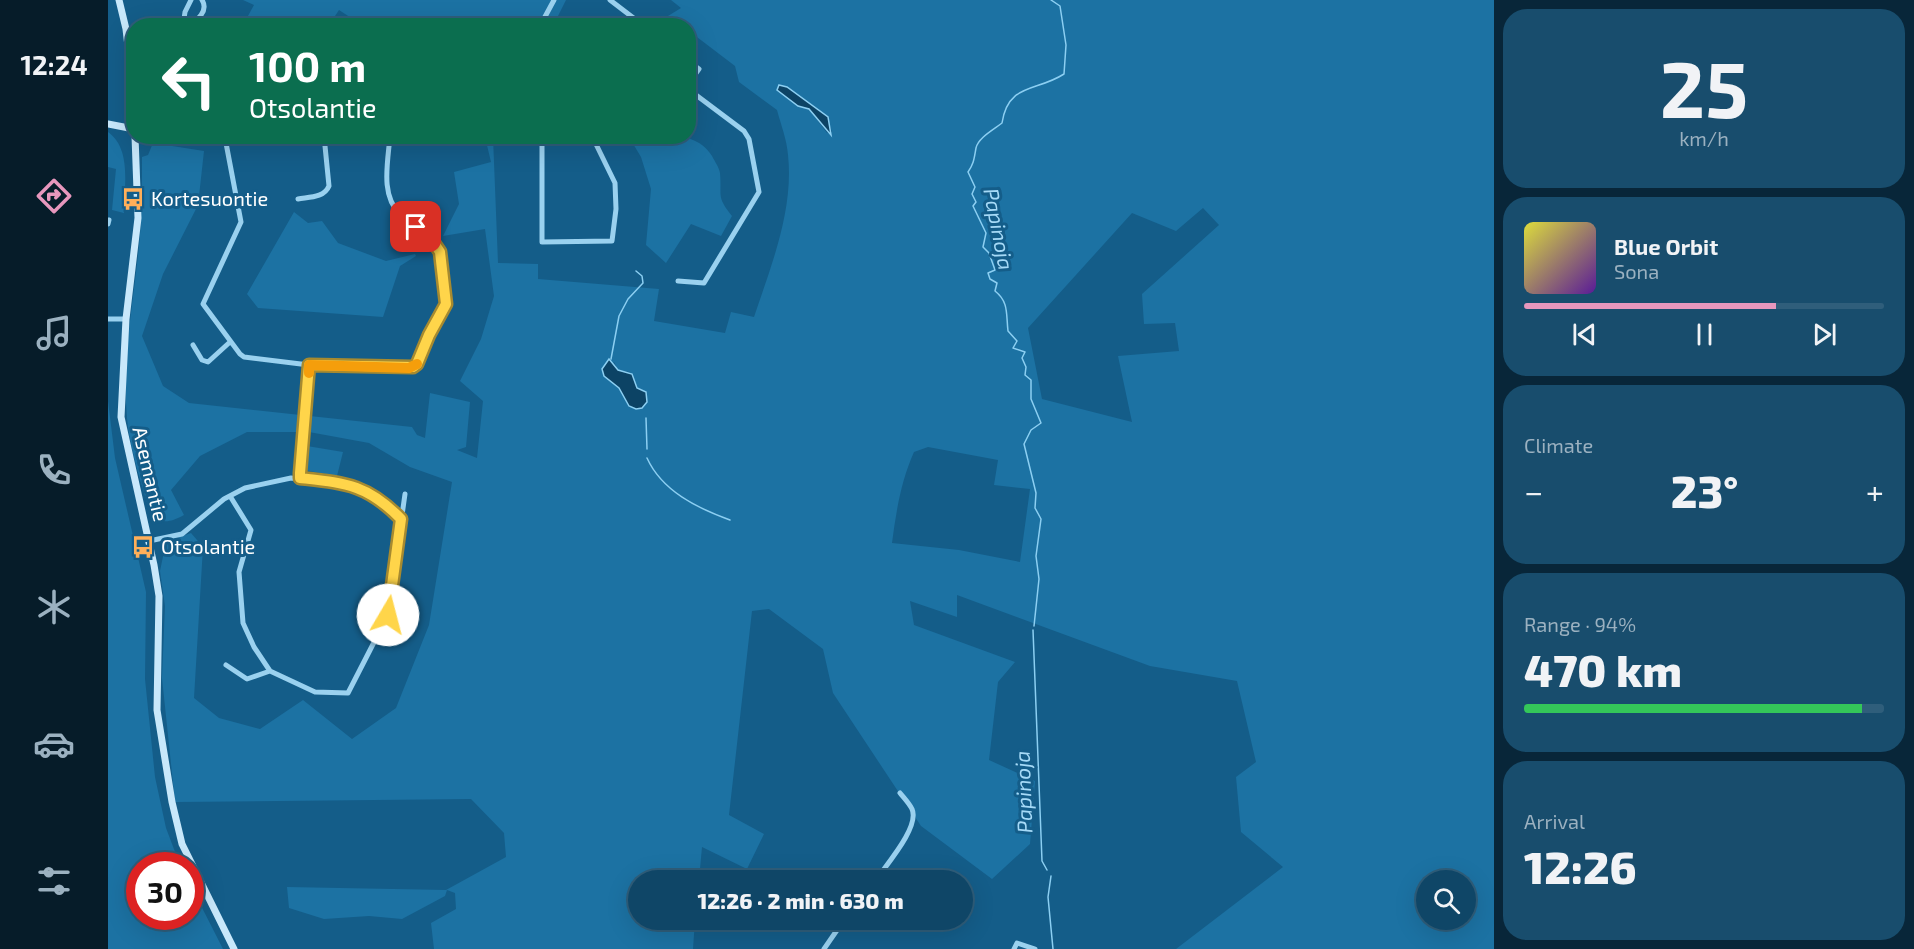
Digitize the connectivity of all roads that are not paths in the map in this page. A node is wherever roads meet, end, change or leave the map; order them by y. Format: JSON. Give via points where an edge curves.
{"nodes":[{"id":1,"x":119,"y":0,"type":"edge"},
{"id":2,"x":190,"y":0,"type":"edge"},
{"id":3,"x":202,"y":0,"type":"edge"},
{"id":4,"x":554,"y":0,"type":"edge"},
{"id":5,"x":610,"y":0,"type":"edge"},
{"id":6,"x":185,"y":18,"type":"edge"},
{"id":7,"x":198,"y":18,"type":"edge"},
{"id":8,"x":544,"y":18,"type":"edge"},
{"id":9,"x":634,"y":18,"type":"edge"},
{"id":10,"x":126,"y":29,"type":"edge"},
{"id":11,"x":696,"y":93,"type":"edge"},
{"id":12,"x":108,"y":124,"type":"edge"},
{"id":13,"x":126,"y":127,"type":"edge"},
{"id":14,"x":135,"y":144,"type":"edge"},
{"id":15,"x":225,"y":144,"type":"edge"},
{"id":16,"x":325,"y":144,"type":"edge"},
{"id":17,"x":390,"y":144,"type":"edge"},
{"id":18,"x":542,"y":144,"type":"edge"},
{"id":19,"x":596,"y":144,"type":"edge"},
{"id":20,"x":298,"y":198,"type":"dead end"},
{"id":21,"x":678,"y":281,"type":"dead end"},
{"id":22,"x":108,"y":319,"type":"edge"},
{"id":23,"x":126,"y":319,"type":"junction"},
{"id":24,"x":230,"y":342,"type":"junction"},
{"id":25,"x":193,"y":345,"type":"dead end"},
{"id":26,"x":309,"y":365,"type":"junction"},
{"id":27,"x":300,"y":478,"type":"junction"},
{"id":28,"x":405,"y":494,"type":"dead end"},
{"id":29,"x":230,"y":496,"type":"junction"},
{"id":30,"x":401,"y":519,"type":"junction"},
{"id":31,"x":149,"y":541,"type":"junction"},
{"id":32,"x":226,"y":665,"type":"dead end"},
{"id":33,"x":270,"y":671,"type":"junction"},
{"id":34,"x":900,"y":793,"type":"dead end"},
{"id":35,"x":883,"y":870,"type":"edge"},
{"id":36,"x":837,"y":930,"type":"edge"},
{"id":37,"x":234,"y":949,"type":"edge"},
{"id":38,"x":824,"y":949,"type":"edge"},
{"id":39,"x":1014,"y":949,"type":"edge"},
{"id":40,"x":1035,"y":949,"type":"edge"}],
"edges":[{"from":1,"to":10,"type":"main road"},
{"from":2,"to":6,"type":"street"},
{"from":3,"to":7,"type":"street","via":[[205,7]]},
{"from":4,"to":8,"type":"street"},
{"from":5,"to":9,"type":"street"},
{"from":11,"to":21,"type":"street","via":[[744,131],[759,192],[704,283]]},
{"from":12,"to":13,"type":"main road"},
{"from":14,"to":23,"type":"main road","name":"Asemantie","via":[[138,218]]},
{"from":15,"to":24,"type":"street","via":[[241,222],[203,304]]},
{"from":16,"to":20,"type":"street","via":[[329,186],[323,194]]},
{"from":17,"to":26,"type":"street","via":[[390,200],[400,214],[437,245],[445,308],[413,367]]},
{"from":18,"to":19,"type":"street","via":[[542,242],[612,241],[615,183]]},
{"from":22,"to":23,"type":"street"},
{"from":23,"to":31,"type":"main road","name":"Asemantie","via":[[121,417]]},
{"from":24,"to":25,"type":"street","via":[[208,362],[202,360]]},
{"from":24,"to":26,"type":"street","via":[[244,357]]},
{"from":26,"to":27,"type":"street"},
{"from":27,"to":29,"type":"street","via":[[258,483]]},
{"from":27,"to":30,"type":"street","via":[[350,484]]},
{"from":28,"to":30,"type":"street"},
{"from":29,"to":31,"type":"street","via":[[182,534]]},
{"from":29,"to":33,"type":"street","via":[[251,530],[239,572],[243,623]]},
{"from":30,"to":33,"type":"street","via":[[388,615],[348,693],[315,692]]},
{"from":31,"to":37,"type":"main road","name":"Asemantie","via":[[159,596],[157,710],[175,820],[182,844]]},
{"from":32,"to":33,"type":"street","via":[[248,679]]},
{"from":34,"to":35,"type":"street","via":[[912,810],[913,821]]},
{"from":36,"to":38,"type":"street"},
{"from":39,"to":40,"type":"street","via":[[1017,944]]}]}
